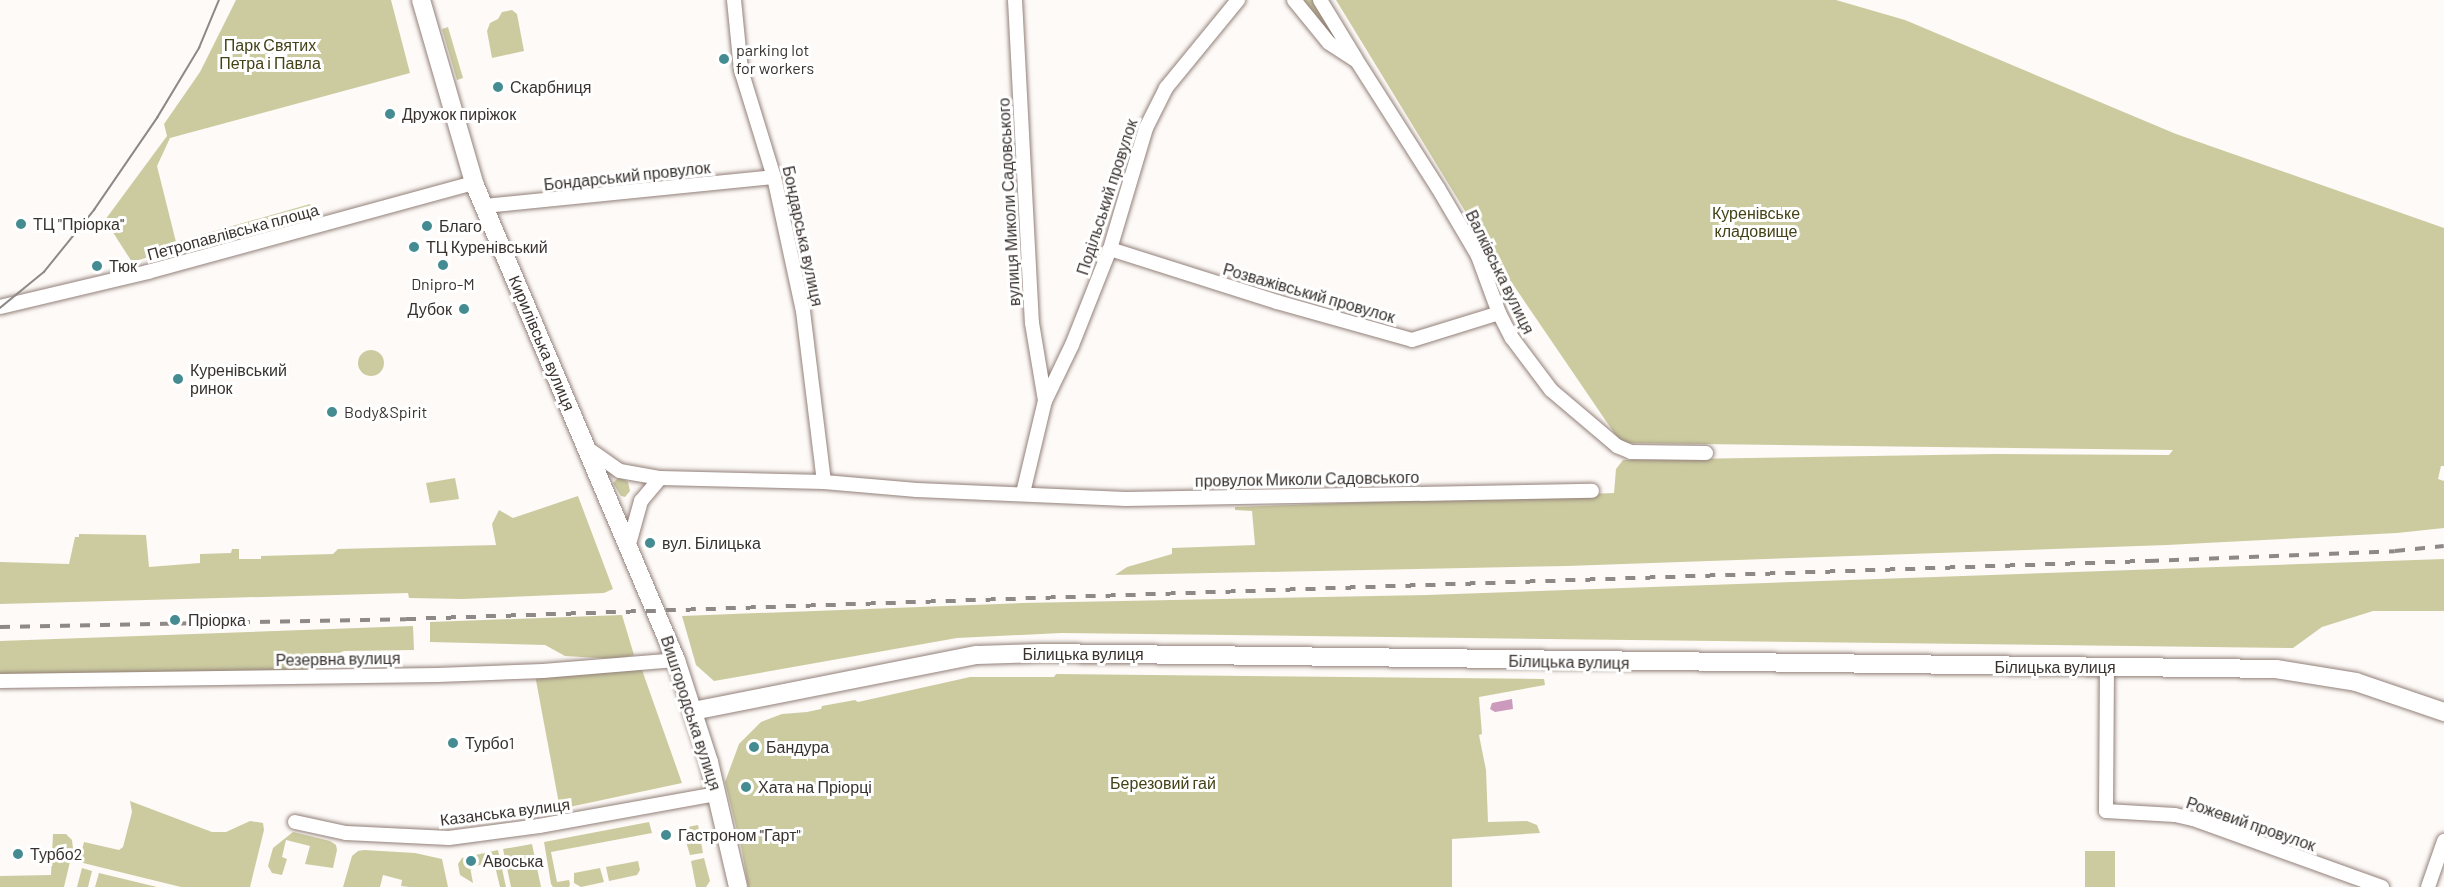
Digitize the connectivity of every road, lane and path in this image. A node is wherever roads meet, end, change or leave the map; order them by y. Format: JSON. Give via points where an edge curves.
{"nodes":[{"id":1,"x":421,"y":0,"type":"edge"},
{"id":2,"x":734,"y":0,"type":"edge"},
{"id":3,"x":1015,"y":0,"type":"edge"},
{"id":4,"x":1238,"y":0,"type":"edge"},
{"id":5,"x":1294,"y":0,"type":"edge"},
{"id":6,"x":1320,"y":0,"type":"edge"},
{"id":7,"x":1357,"y":61,"type":"junction"},
{"id":8,"x":774,"y":177,"type":"junction"},
{"id":9,"x":474,"y":183,"type":"junction"},
{"id":10,"x":484,"y":206,"type":"junction"},
{"id":11,"x":1110,"y":249,"type":"junction"},
{"id":12,"x":0,"y":307,"type":"edge"},
{"id":13,"x":1499,"y":313,"type":"junction"},
{"id":14,"x":1045,"y":401,"type":"junction"},
{"id":15,"x":586,"y":447,"type":"junction"},
{"id":16,"x":1706,"y":453,"type":"dead end"},
{"id":17,"x":660,"y":478,"type":"junction"},
{"id":18,"x":824,"y":482,"type":"junction"},
{"id":19,"x":1592,"y":491,"type":"dead end"},
{"id":20,"x":1023,"y":493,"type":"junction"},
{"id":21,"x":629,"y":544,"type":"junction"},
{"id":22,"x":676,"y":660,"type":"junction"},
{"id":23,"x":2107,"y":667,"type":"junction"},
{"id":24,"x":0,"y":681,"type":"edge"},
{"id":25,"x":693,"y":711,"type":"junction"},
{"id":26,"x":2444,"y":712,"type":"edge"},
{"id":27,"x":717,"y":794,"type":"junction"},
{"id":28,"x":295,"y":822,"type":"dead end"},
{"id":29,"x":2444,"y":841,"type":"edge"},
{"id":30,"x":738,"y":887,"type":"edge"},
{"id":31,"x":2382,"y":887,"type":"edge"},
{"id":32,"x":2428,"y":887,"type":"edge"}],
"edges":[{"from":1,"to":9,"type":"main road","name":"Кирилівська вулиця"},
{"from":2,"to":8,"type":"street","name":"Бондарська вулиця","via":[[741,70]]},
{"from":3,"to":14,"type":"street","name":"вулиця Миколи Садовського","via":[[1032,323]]},
{"from":4,"to":11,"type":"street","name":"Подільський провулок","via":[[1166,88],[1142,138]]},
{"from":5,"to":7,"type":"street","name":"Валківська вулиця","via":[[1329,43]]},
{"from":6,"to":7,"type":"street"},
{"from":7,"to":13,"type":"street","name":"Валківська вулиця","via":[[1478,256]]},
{"from":8,"to":10,"type":"street","name":"Бондарський провулок"},
{"from":8,"to":18,"type":"street","name":"Бондарська вулиця","via":[[803,311]]},
{"from":9,"to":10,"type":"main road","name":"Кирилівська вулиця"},
{"from":9,"to":12,"type":"street","name":"Петропавлівська площа","via":[[148,272]]},
{"from":10,"to":15,"type":"main road","name":"Кирилівська вулиця"},
{"from":11,"to":13,"type":"street","name":"Розважівський провулок","via":[[1412,340]]},
{"from":11,"to":14,"type":"street","name":"Подільський провулок"},
{"from":13,"to":16,"type":"street","name":"Валківська вулиця","via":[[1512,338],[1551,390],[1617,446],[1631,452]]},
{"from":14,"to":20,"type":"street","name":"Подільський провулок"},
{"from":15,"to":17,"type":"street","via":[[620,471]]},
{"from":15,"to":21,"type":"main road","name":"Кирилівська вулиця"},
{"from":17,"to":18,"type":"street"},
{"from":17,"to":21,"type":"street","via":[[641,501]]},
{"from":18,"to":20,"type":"street"},
{"from":19,"to":20,"type":"street","name":"провулок Миколи Садовського","via":[[1126,499]]},
{"from":21,"to":22,"type":"main road","name":"Вишгородська вулиця"},
{"from":22,"to":24,"type":"street","name":"Резервна вулиця","via":[[473,674]]},
{"from":22,"to":25,"type":"main road","name":"Вишгородська вулиця"},
{"from":23,"to":25,"type":"main road","name":"Білицька вулиця","via":[[1040,653],[977,655]]},
{"from":23,"to":26,"type":"main road","name":"Білицька вулиця","via":[[2276,669],[2356,682]]},
{"from":23,"to":31,"type":"street","name":"Рожевий провулок","via":[[2106,811],[2193,819]]},
{"from":25,"to":27,"type":"main road","name":"Вишгородська вулиця"},
{"from":27,"to":28,"type":"street","name":"Казанська вулиця","via":[[449,838],[346,833]]},
{"from":27,"to":30,"type":"main road","name":"Вишгородська вулиця"},
{"from":29,"to":32,"type":"street"}]}
